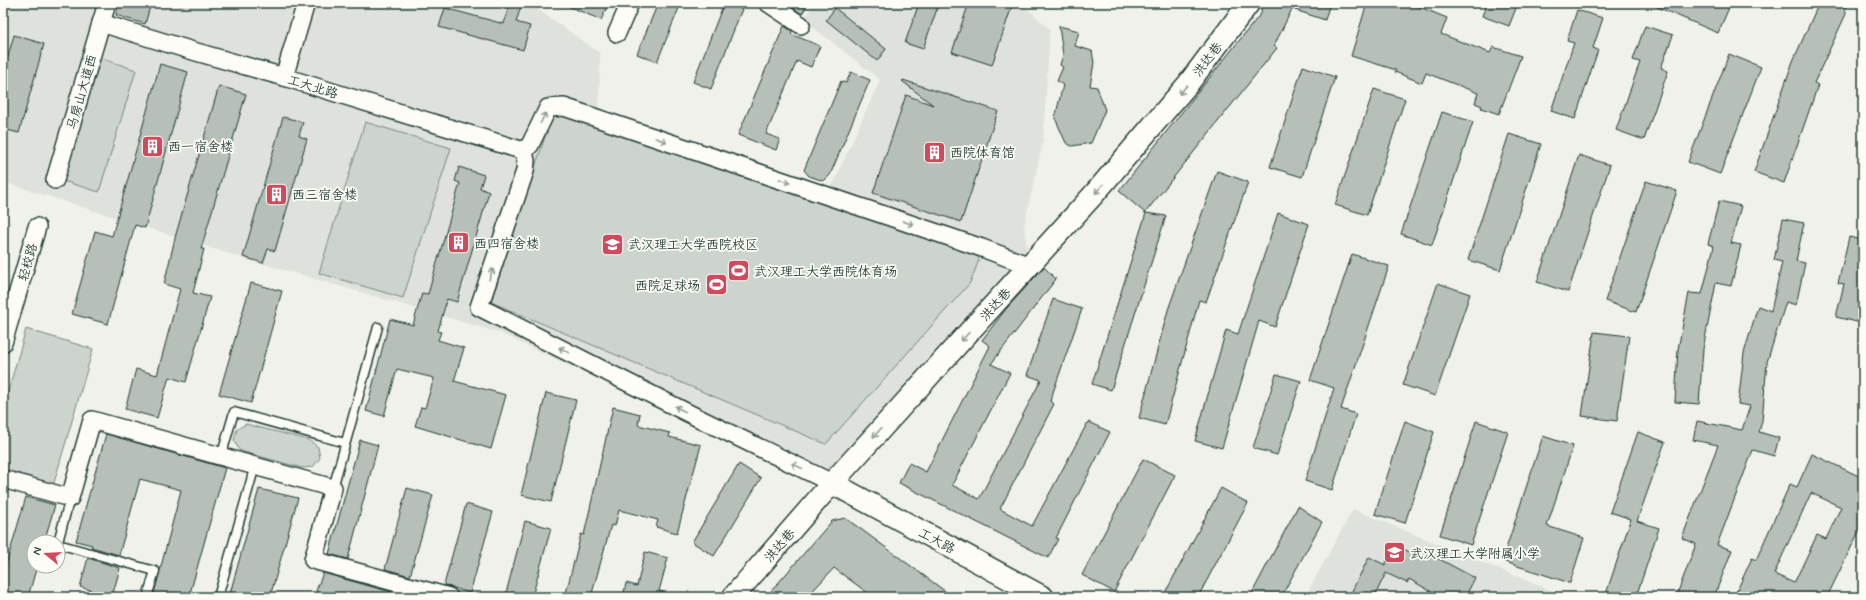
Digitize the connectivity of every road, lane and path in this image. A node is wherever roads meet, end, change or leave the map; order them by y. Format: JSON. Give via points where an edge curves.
{"nodes":[{"id":1,"x":107,"y":3,"type":"edge"},
{"id":2,"x":306,"y":3,"type":"edge"},
{"id":3,"x":630,"y":3,"type":"edge"},
{"id":4,"x":768,"y":3,"type":"edge"},
{"id":5,"x":1249,"y":3,"type":"edge"},
{"id":6,"x":101,"y":23,"type":"junction"},
{"id":7,"x":801,"y":25,"type":"dead end"},
{"id":8,"x":617,"y":32,"type":"dead end"},
{"id":9,"x":284,"y":76,"type":"junction"},
{"id":10,"x":524,"y":151,"type":"junction"},
{"id":11,"x":55,"y":180,"type":"dead end"},
{"id":12,"x":37,"y":226,"type":"dead end"},
{"id":13,"x":1030,"y":266,"type":"junction"},
{"id":14,"x":9,"y":299,"type":"edge"},
{"id":15,"x":378,"y":327,"type":"dead end"},
{"id":16,"x":3,"y":343,"type":"edge"},
{"id":17,"x":345,"y":443,"type":"junction"},
{"id":18,"x":221,"y":457,"type":"junction"},
{"id":19,"x":255,"y":466,"type":"junction"},
{"id":20,"x":3,"y":479,"type":"edge"},
{"id":21,"x":832,"y":483,"type":"junction"},
{"id":22,"x":333,"y":488,"type":"junction"},
{"id":23,"x":70,"y":498,"type":"junction"},
{"id":24,"x":60,"y":534,"type":"edge"},
{"id":25,"x":66,"y":545,"type":"edge"},
{"id":26,"x":147,"y":597,"type":"edge"},
{"id":27,"x":218,"y":597,"type":"edge"},
{"id":28,"x":449,"y":597,"type":"edge"},
{"id":29,"x":733,"y":597,"type":"edge"},
{"id":30,"x":1043,"y":597,"type":"edge"}],
"edges":[{"from":1,"to":6,"type":"street","name":"马房山大道西"},
{"from":2,"to":9,"type":"street"},
{"from":3,"to":8,"type":"street"},
{"from":4,"to":7,"type":"street"},
{"from":5,"to":13,"type":"street","name":"洪达巷","one_way":true,"via":[[1188,84]]},
{"from":6,"to":9,"type":"street","name":"工大北路","via":[[193,52]]},
{"from":6,"to":11,"type":"street","name":"马房山大道西"},
{"from":9,"to":10,"type":"street","name":"工大北路"},
{"from":10,"to":13,"type":"street","one_way":true,"via":[[530,145],[548,108],[564,107]]},
{"from":21,"to":10,"type":"street","one_way":true,"via":[[479,307],[526,171]]},
{"from":12,"to":14,"type":"street","name":"轻校路"},
{"from":13,"to":21,"type":"street","name":"洪达巷","one_way":true},
{"from":14,"to":16,"type":"street","name":"轻校路"},
{"from":15,"to":17,"type":"lane"},
{"from":17,"to":18,"type":"lane","via":[[234,412]]},
{"from":17,"to":22,"type":"lane"},
{"from":18,"to":19,"type":"street"},
{"from":18,"to":23,"type":"street","via":[[92,420]]},
{"from":19,"to":22,"type":"street"},
{"from":19,"to":27,"type":"lane"},
{"from":20,"to":23,"type":"street"},
{"from":21,"to":29,"type":"street","name":"洪达巷"},
{"from":21,"to":30,"type":"street","name":"工大路"},
{"from":22,"to":28,"type":"street","via":[[313,560]]},
{"from":23,"to":24,"type":"lane"},
{"from":25,"to":26,"type":"lane","via":[[154,571]]}]}
